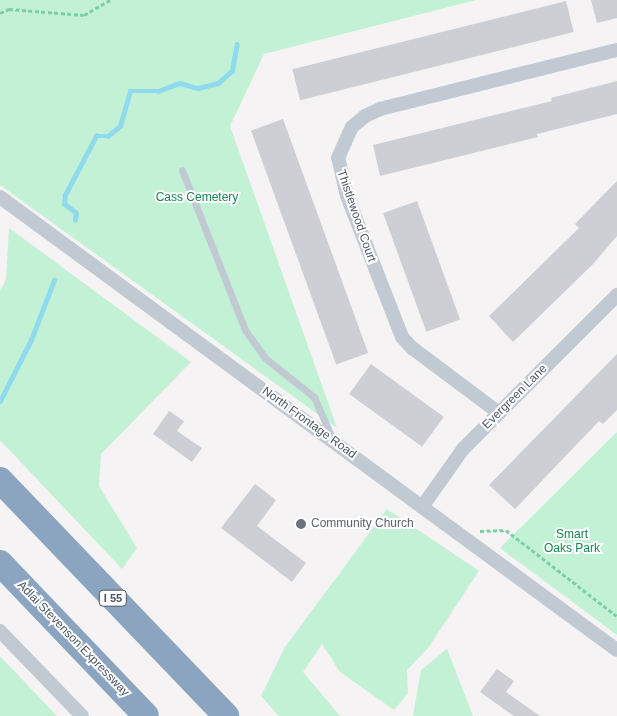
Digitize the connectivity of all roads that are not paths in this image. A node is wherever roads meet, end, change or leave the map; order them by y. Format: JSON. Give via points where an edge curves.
{"nodes":[{"id":1,"x":617,"y":50,"type":"edge"},
{"id":2,"x":182,"y":170,"type":"dead end"},
{"id":3,"x":0,"y":197,"type":"edge"},
{"id":4,"x":617,"y":295,"type":"edge"},
{"id":5,"x":499,"y":413,"type":"junction"},
{"id":6,"x":333,"y":441,"type":"junction"},
{"id":7,"x":0,"y":480,"type":"edge"},
{"id":8,"x":422,"y":507,"type":"junction"},
{"id":9,"x":0,"y":563,"type":"edge"},
{"id":10,"x":0,"y":631,"type":"edge"},
{"id":11,"x":617,"y":650,"type":"edge"},
{"id":12,"x":82,"y":716,"type":"edge"},
{"id":13,"x":146,"y":716,"type":"edge"},
{"id":14,"x":226,"y":716,"type":"edge"}],
"edges":[{"from":1,"to":5,"type":"street","name":"Thistlewood Court","via":[[380,109],[365,116],[352,128],[338,158],[347,196],[402,337]]},
{"from":2,"to":6,"type":"lane","via":[[245,330],[265,358],[314,397]]},
{"from":3,"to":6,"type":"street","name":"North Frontage Road"},
{"from":4,"to":5,"type":"street","name":"Evergreen Lane"},
{"from":5,"to":8,"type":"street","name":"Evergreen Lane","via":[[457,456]]},
{"from":6,"to":8,"type":"street","name":"North Frontage Road"},
{"from":7,"to":14,"type":"highway","number":"I 55"},
{"from":8,"to":11,"type":"street","name":"North Frontage Road"},
{"from":9,"to":13,"type":"highway","name":"Adlai Stevenson Expressway"},
{"from":10,"to":12,"type":"street"}]}
